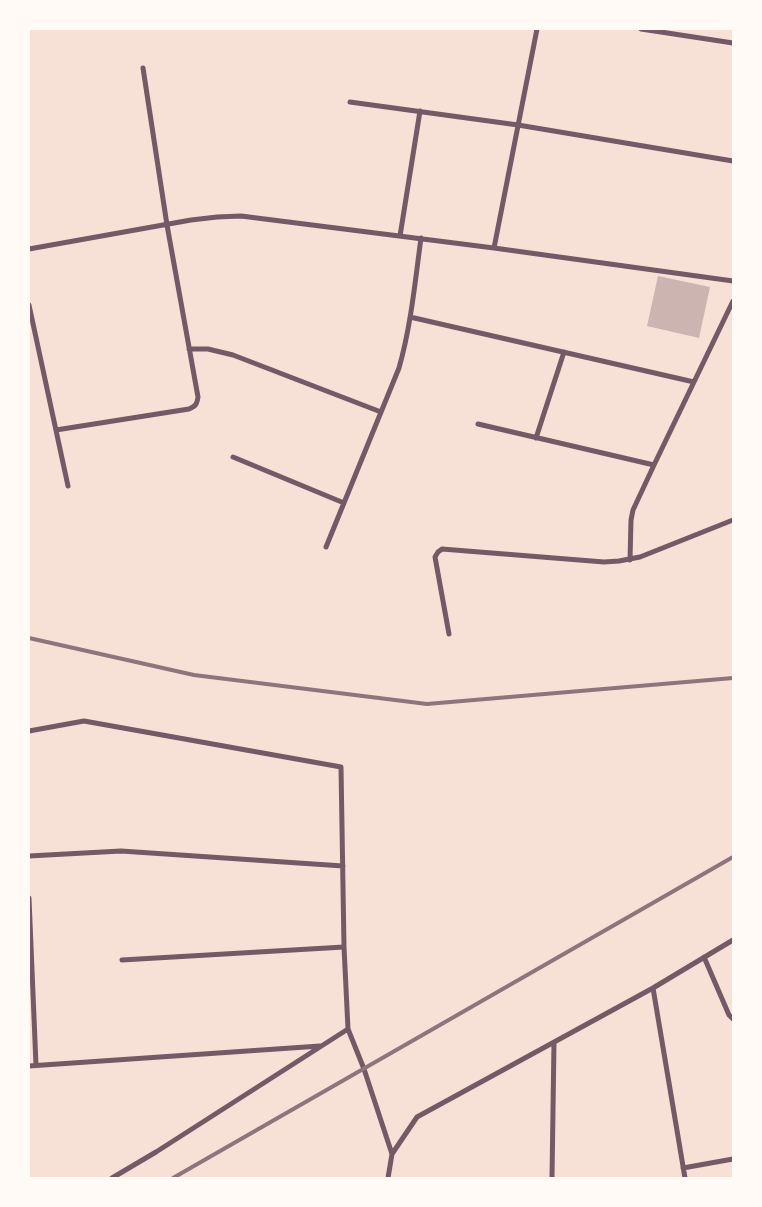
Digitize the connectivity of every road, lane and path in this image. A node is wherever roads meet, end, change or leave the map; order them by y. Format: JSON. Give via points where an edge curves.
{"nodes":[{"id":1,"x":538,"y":29,"type":"edge"},
{"id":2,"x":642,"y":29,"type":"edge"},
{"id":3,"x":733,"y":43,"type":"edge"},
{"id":4,"x":143,"y":68,"type":"dead end"},
{"id":5,"x":350,"y":102,"type":"dead end"},
{"id":6,"x":420,"y":111,"type":"junction"},
{"id":7,"x":518,"y":125,"type":"junction"},
{"id":8,"x":733,"y":161,"type":"edge"},
{"id":9,"x":167,"y":225,"type":"junction"},
{"id":10,"x":400,"y":236,"type":"junction"},
{"id":11,"x":420,"y":238,"type":"junction"},
{"id":12,"x":494,"y":248,"type":"junction"},
{"id":13,"x":29,"y":249,"type":"edge"},
{"id":14,"x":733,"y":281,"type":"edge"},
{"id":15,"x":733,"y":301,"type":"edge"},
{"id":16,"x":29,"y":305,"type":"edge"},
{"id":17,"x":410,"y":317,"type":"junction"},
{"id":18,"x":190,"y":349,"type":"junction"},
{"id":19,"x":564,"y":352,"type":"junction"},
{"id":20,"x":694,"y":382,"type":"junction"},
{"id":21,"x":381,"y":412,"type":"junction"},
{"id":22,"x":478,"y":424,"type":"dead end"},
{"id":23,"x":56,"y":430,"type":"junction"},
{"id":24,"x":536,"y":438,"type":"junction"},
{"id":25,"x":233,"y":457,"type":"dead end"},
{"id":26,"x":654,"y":465,"type":"junction"},
{"id":27,"x":68,"y":486,"type":"dead end"},
{"id":28,"x":344,"y":502,"type":"junction"},
{"id":29,"x":733,"y":520,"type":"edge"},
{"id":30,"x":326,"y":547,"type":"dead end"},
{"id":31,"x":630,"y":560,"type":"junction"},
{"id":32,"x":449,"y":634,"type":"dead end"},
{"id":33,"x":29,"y":731,"type":"edge"},
{"id":34,"x":29,"y":856,"type":"edge"},
{"id":35,"x":343,"y":866,"type":"junction"},
{"id":36,"x":29,"y":898,"type":"edge"},
{"id":37,"x":733,"y":940,"type":"edge"},
{"id":38,"x":344,"y":947,"type":"junction"},
{"id":39,"x":30,"y":955,"type":"edge"},
{"id":40,"x":704,"y":958,"type":"junction"},
{"id":41,"x":122,"y":960,"type":"dead end"},
{"id":42,"x":653,"y":988,"type":"junction"},
{"id":43,"x":733,"y":1019,"type":"edge"},
{"id":44,"x":348,"y":1029,"type":"junction"},
{"id":45,"x":554,"y":1042,"type":"junction"},
{"id":46,"x":322,"y":1046,"type":"junction"},
{"id":47,"x":36,"y":1065,"type":"junction"},
{"id":48,"x":29,"y":1066,"type":"edge"},
{"id":49,"x":392,"y":1154,"type":"junction"},
{"id":50,"x":733,"y":1159,"type":"edge"},
{"id":51,"x":683,"y":1168,"type":"junction"},
{"id":52,"x":112,"y":1178,"type":"edge"},
{"id":53,"x":388,"y":1178,"type":"edge"},
{"id":54,"x":552,"y":1178,"type":"edge"},
{"id":55,"x":685,"y":1178,"type":"edge"}],
"edges":[{"from":1,"to":7,"type":"street"},
{"from":2,"to":3,"type":"street"},
{"from":4,"to":9,"type":"street"},
{"from":5,"to":6,"type":"street"},
{"from":6,"to":7,"type":"street"},
{"from":6,"to":10,"type":"street"},
{"from":7,"to":8,"type":"street"},
{"from":7,"to":12,"type":"street"},
{"from":9,"to":10,"type":"street","via":[[241,216]]},
{"from":9,"to":13,"type":"street"},
{"from":9,"to":18,"type":"street"},
{"from":10,"to":11,"type":"street"},
{"from":11,"to":12,"type":"street"},
{"from":11,"to":17,"type":"street"},
{"from":12,"to":14,"type":"street"},
{"from":15,"to":20,"type":"street"},
{"from":16,"to":23,"type":"street"},
{"from":17,"to":19,"type":"street"},
{"from":17,"to":21,"type":"street","via":[[399,368]]},
{"from":18,"to":21,"type":"street","via":[[233,355]]},
{"from":18,"to":23,"type":"street","via":[[198,397],[194,407]]},
{"from":19,"to":20,"type":"street"},
{"from":19,"to":24,"type":"street"},
{"from":20,"to":26,"type":"street"},
{"from":21,"to":28,"type":"street"},
{"from":22,"to":24,"type":"street"},
{"from":23,"to":27,"type":"street"},
{"from":24,"to":26,"type":"street"},
{"from":25,"to":28,"type":"street"},
{"from":26,"to":31,"type":"street","via":[[633,510]]},
{"from":28,"to":30,"type":"street"},
{"from":29,"to":31,"type":"street"},
{"from":31,"to":32,"type":"street","via":[[604,562],[442,550],[434,557]]},
{"from":33,"to":35,"type":"street","via":[[84,721],[342,768]]},
{"from":34,"to":35,"type":"street","via":[[122,851]]},
{"from":35,"to":38,"type":"street"},
{"from":36,"to":39,"type":"street"},
{"from":37,"to":40,"type":"street"},
{"from":38,"to":41,"type":"street"},
{"from":38,"to":44,"type":"street"},
{"from":39,"to":47,"type":"street"},
{"from":40,"to":42,"type":"street"},
{"from":40,"to":43,"type":"street"},
{"from":42,"to":45,"type":"street"},
{"from":42,"to":51,"type":"street"},
{"from":44,"to":46,"type":"street"},
{"from":44,"to":49,"type":"street"},
{"from":45,"to":49,"type":"street","via":[[417,1117]]},
{"from":45,"to":54,"type":"street"},
{"from":46,"to":47,"type":"street"},
{"from":46,"to":52,"type":"street"},
{"from":47,"to":48,"type":"street"},
{"from":49,"to":53,"type":"street"},
{"from":50,"to":51,"type":"street"},
{"from":51,"to":55,"type":"street"}]}
